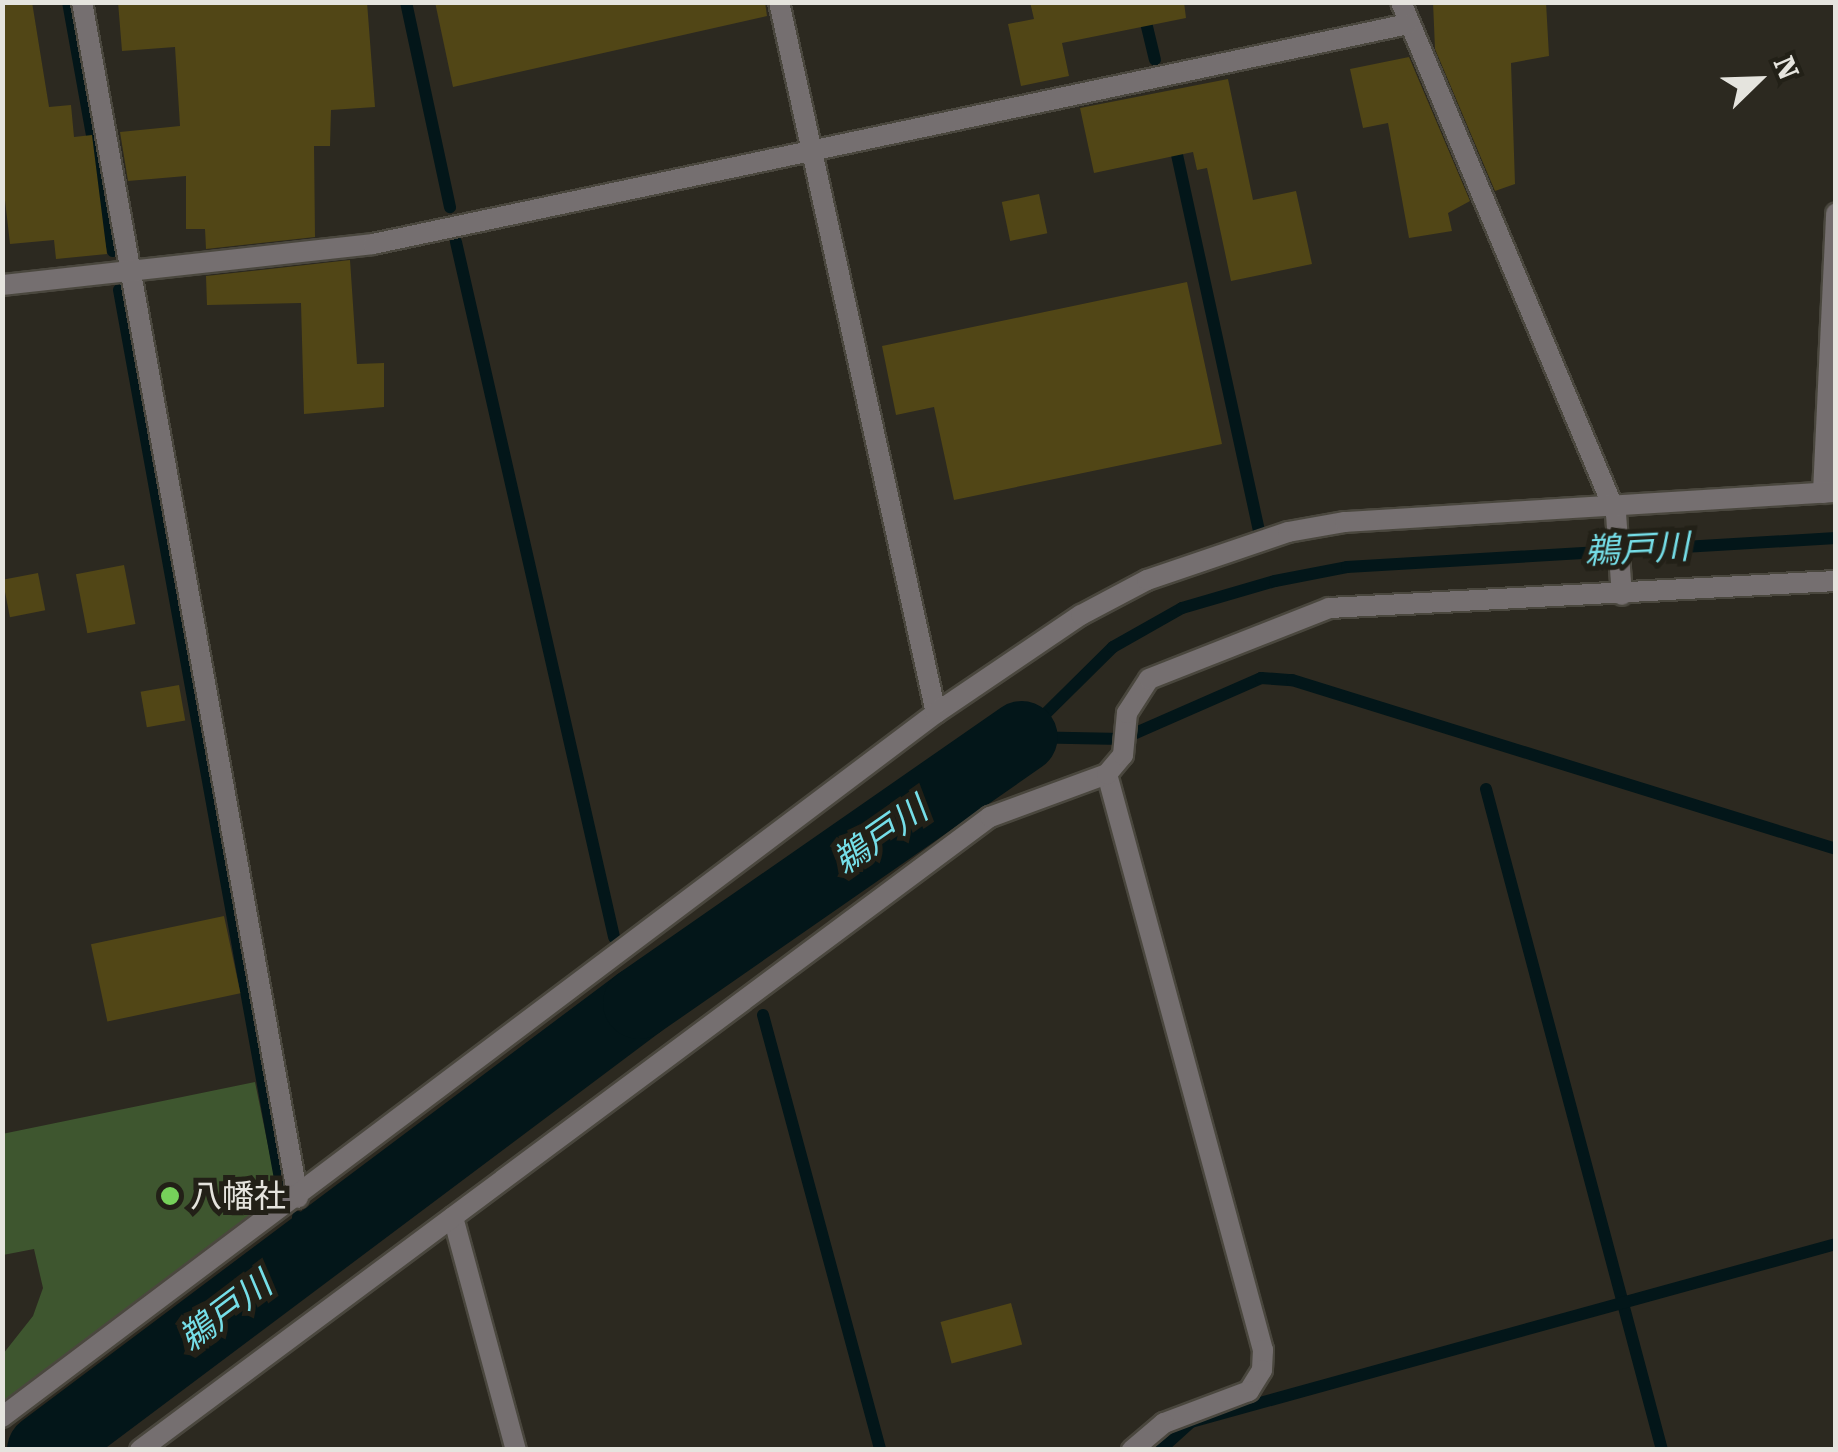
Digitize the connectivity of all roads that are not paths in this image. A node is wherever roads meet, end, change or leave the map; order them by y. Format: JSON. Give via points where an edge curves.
{"nodes":[{"id":1,"x":82,"y":2,"type":"edge"},
{"id":2,"x":780,"y":2,"type":"edge"},
{"id":3,"x":1401,"y":2,"type":"edge"},
{"id":4,"x":1408,"y":24,"type":"junction"},
{"id":5,"x":812,"y":148,"type":"junction"},
{"id":6,"x":1836,"y":213,"type":"edge"},
{"id":7,"x":133,"y":266,"type":"junction"},
{"id":8,"x":2,"y":285,"type":"edge"},
{"id":9,"x":1829,"y":493,"type":"edge"},
{"id":10,"x":1615,"y":511,"type":"junction"},
{"id":11,"x":1836,"y":581,"type":"edge"},
{"id":12,"x":1622,"y":594,"type":"junction"},
{"id":13,"x":936,"y":713,"type":"junction"},
{"id":14,"x":1108,"y":774,"type":"junction"},
{"id":15,"x":298,"y":1198,"type":"junction"},
{"id":16,"x":453,"y":1217,"type":"junction"},
{"id":17,"x":2,"y":1417,"type":"edge"},
{"id":18,"x":140,"y":1450,"type":"edge"},
{"id":19,"x":516,"y":1450,"type":"edge"},
{"id":20,"x":1132,"y":1450,"type":"edge"}],
"edges":[{"from":1,"to":7,"type":"street"},
{"from":2,"to":5,"type":"street"},
{"from":3,"to":4,"type":"street"},
{"from":4,"to":5,"type":"street"},
{"from":4,"to":10,"type":"street"},
{"from":5,"to":7,"type":"street","via":[[373,244]]},
{"from":5,"to":13,"type":"street"},
{"from":6,"to":9,"type":"street"},
{"from":7,"to":8,"type":"street"},
{"from":7,"to":15,"type":"street"},
{"from":9,"to":10,"type":"street"},
{"from":10,"to":12,"type":"street"},
{"from":10,"to":13,"type":"street","via":[[1346,522],[1234,548],[1147,580],[1081,615]]},
{"from":11,"to":12,"type":"street"},
{"from":12,"to":14,"type":"street","via":[[1329,608],[1149,679],[1127,713],[1122,755]]},
{"from":13,"to":15,"type":"street"},
{"from":14,"to":16,"type":"street","via":[[990,817]]},
{"from":14,"to":20,"type":"street","via":[[1263,1350],[1262,1370],[1249,1391],[1164,1423]]},
{"from":15,"to":17,"type":"street"},
{"from":16,"to":18,"type":"street"},
{"from":16,"to":19,"type":"street"}]}
